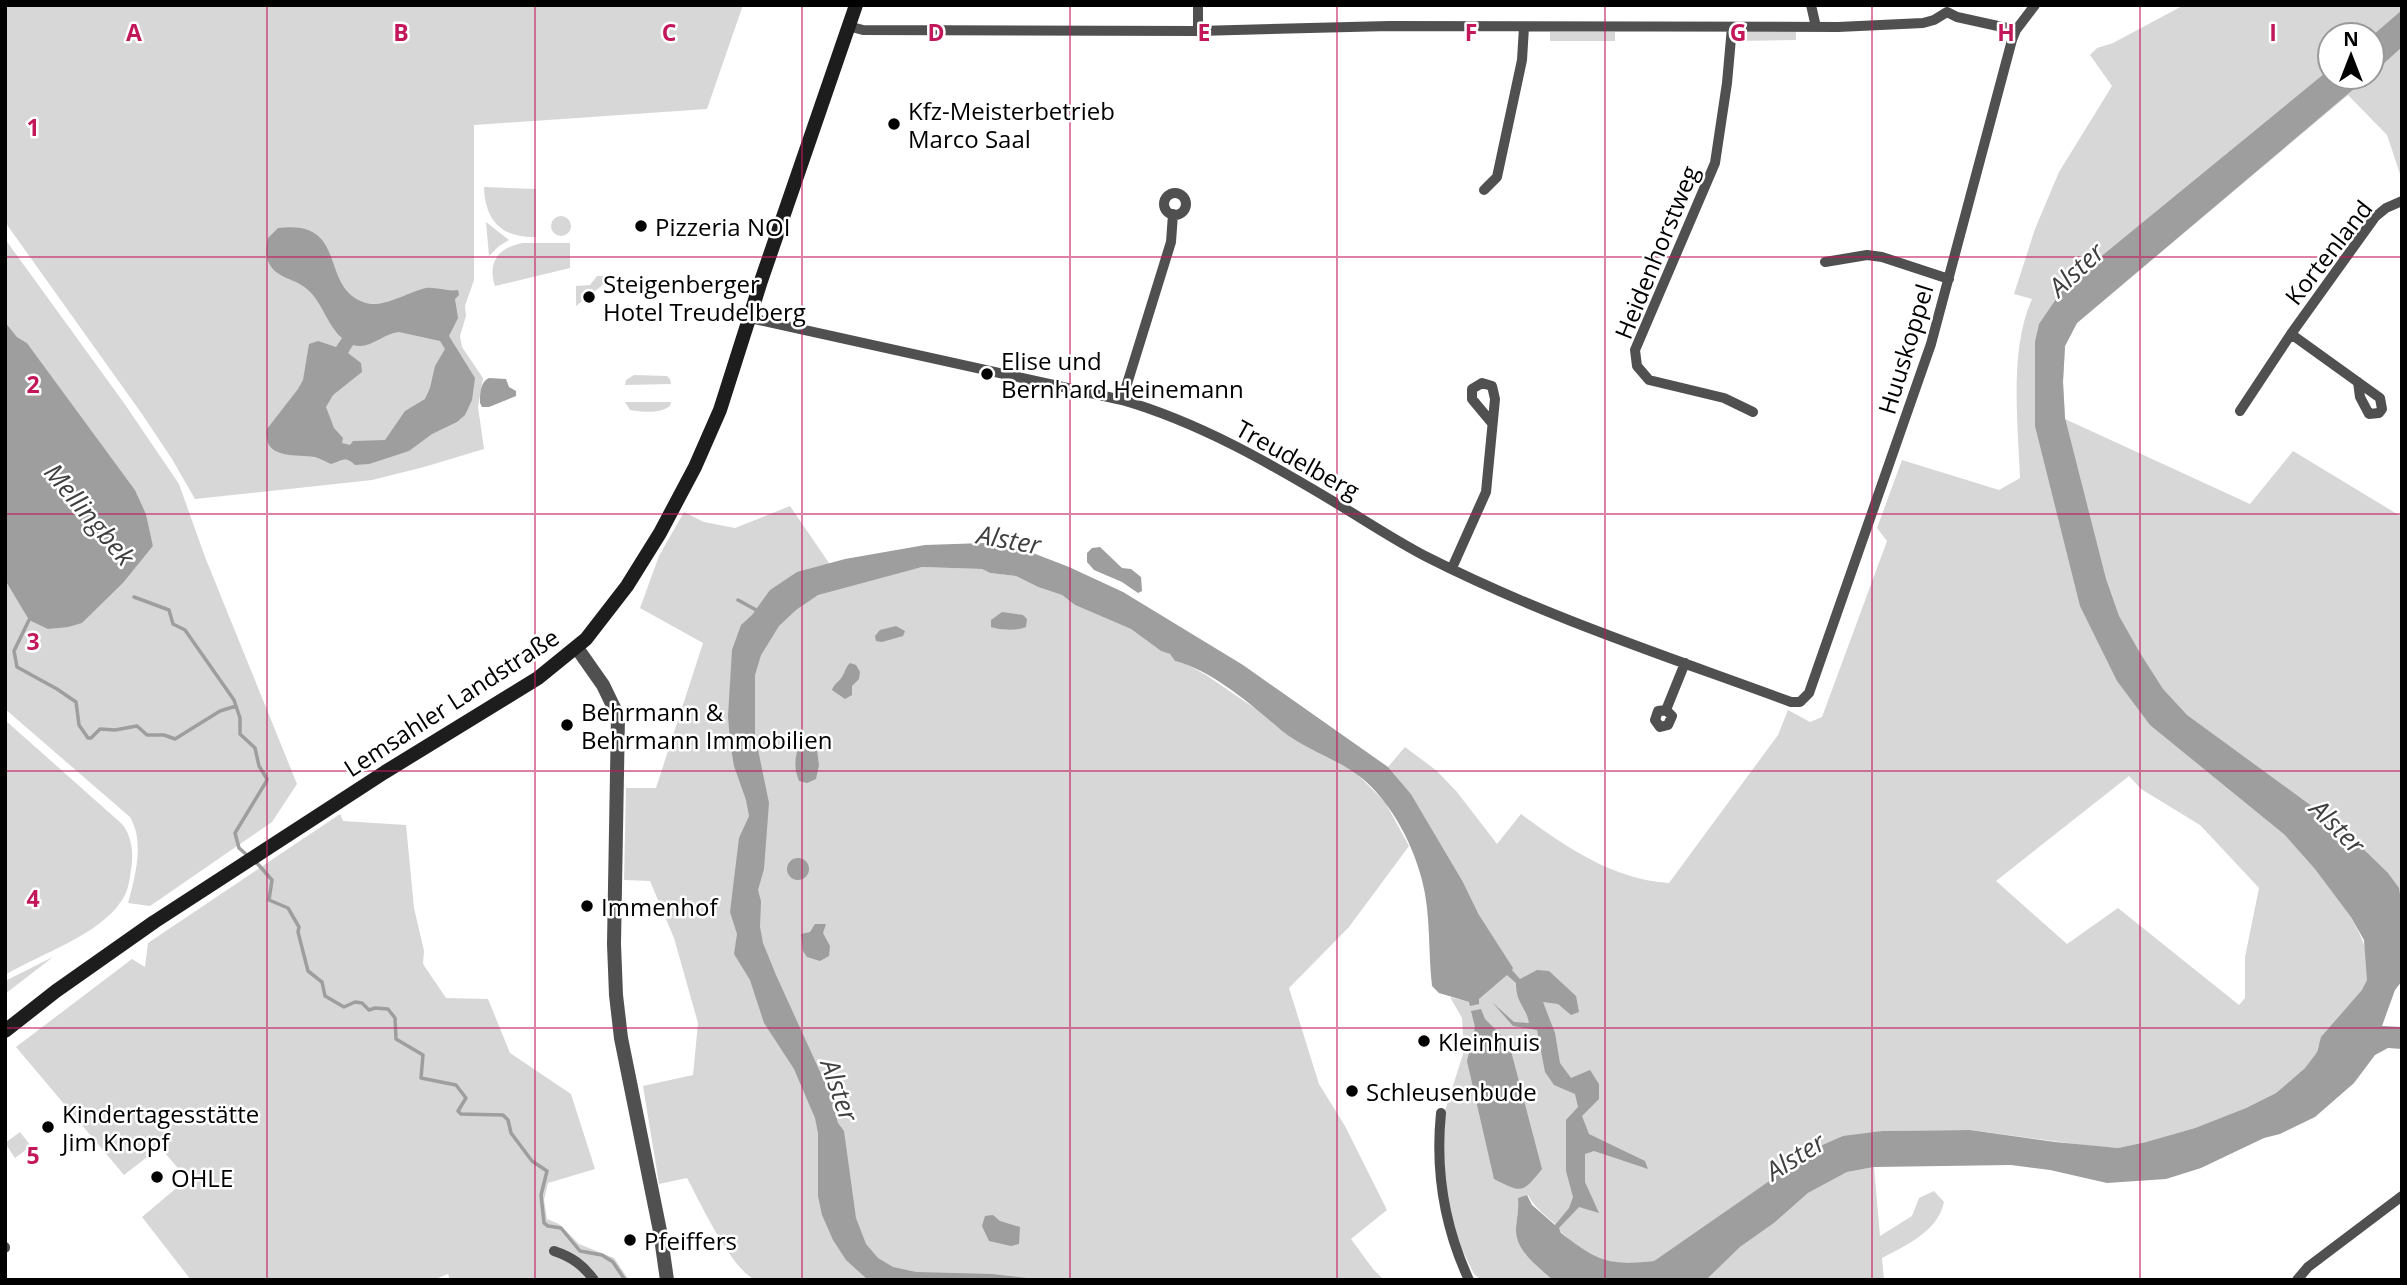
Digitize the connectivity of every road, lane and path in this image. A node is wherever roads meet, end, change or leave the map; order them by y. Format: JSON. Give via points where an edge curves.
{"nodes":[{"id":1,"x":856,"y":5,"type":"edge"},
{"id":2,"x":1198,"y":5,"type":"edge"},
{"id":3,"x":1811,"y":5,"type":"edge"},
{"id":4,"x":2035,"y":5,"type":"edge"},
{"id":5,"x":1949,"y":8,"type":"edge"},
{"id":6,"x":848,"y":26,"type":"junction"},
{"id":7,"x":1524,"y":27,"type":"junction"},
{"id":8,"x":1731,"y":27,"type":"junction"},
{"id":9,"x":1816,"y":27,"type":"junction"},
{"id":10,"x":2016,"y":30,"type":"junction"},
{"id":11,"x":1198,"y":31,"type":"junction"},
{"id":12,"x":1484,"y":190,"type":"dead end"},
{"id":13,"x":2402,"y":201,"type":"edge"},
{"id":14,"x":1173,"y":214,"type":"dead end"},
{"id":15,"x":1825,"y":262,"type":"dead end"},
{"id":16,"x":1949,"y":279,"type":"junction"},
{"id":17,"x":750,"y":318,"type":"junction"},
{"id":18,"x":2291,"y":334,"type":"junction"},
{"id":19,"x":2358,"y":382,"type":"dead end"},
{"id":20,"x":1122,"y":400,"type":"junction"},
{"id":21,"x":2240,"y":411,"type":"dead end"},
{"id":22,"x":1753,"y":412,"type":"dead end"},
{"id":23,"x":1492,"y":423,"type":"dead end"},
{"id":24,"x":1452,"y":568,"type":"junction"},
{"id":25,"x":577,"y":648,"type":"junction"},
{"id":26,"x":1685,"y":663,"type":"junction"},
{"id":27,"x":1800,"y":702,"type":"joint"},
{"id":28,"x":1666,"y":710,"type":"dead end"},
{"id":29,"x":5,"y":1031,"type":"edge"},
{"id":30,"x":1441,"y":1112,"type":"dead end"},
{"id":31,"x":2402,"y":1196,"type":"edge"},
{"id":32,"x":554,"y":1251,"type":"dead end"},
{"id":33,"x":594,"y":1280,"type":"edge"},
{"id":34,"x":667,"y":1280,"type":"edge"},
{"id":35,"x":1469,"y":1280,"type":"edge"},
{"id":36,"x":2297,"y":1280,"type":"edge"}],
"edges":[{"from":1,"to":6,"type":"main road","name":"Lemsahler Landstraße"},
{"from":2,"to":11,"type":"street"},
{"from":3,"to":9,"type":"street"},
{"from":4,"to":10,"type":"street","name":"Huuskoppel"},
{"from":5,"to":9,"type":"street","via":[[1923,23]]},
{"from":5,"to":10,"type":"street","via":[[1957,17]]},
{"from":6,"to":11,"type":"street","via":[[863,30]]},
{"from":6,"to":17,"type":"main road","name":"Lemsahler Landstraße"},
{"from":7,"to":8,"type":"street"},
{"from":7,"to":11,"type":"street"},
{"from":7,"to":12,"type":"street","via":[[1522,60],[1497,177]]},
{"from":8,"to":9,"type":"street"},
{"from":8,"to":22,"type":"street","name":"Heidenhorstweg","via":[[1715,163],[1635,350],[1637,366],[1649,380],[1724,398]]},
{"from":10,"to":16,"type":"street","name":"Huuskoppel"},
{"from":13,"to":18,"type":"street","name":"Kortenland","via":[[2375,217]]},
{"from":14,"to":20,"type":"street","via":[[1171,242]]},
{"from":15,"to":16,"type":"street","via":[[1882,257]]},
{"from":16,"to":27,"type":"street","name":"Huuskoppel","via":[[1871,517],[1809,693]]},
{"from":17,"to":20,"type":"street","name":"Treudelberg"},
{"from":17,"to":25,"type":"main road","name":"Lemsahler Landstraße","via":[[726,396],[685,487],[627,586]]},
{"from":18,"to":19,"type":"street","name":"Kortenland"},
{"from":18,"to":21,"type":"street","name":"Kortenland"},
{"from":20,"to":24,"type":"street","name":"Treudelberg","via":[[1194,425]]},
{"from":23,"to":24,"type":"street","via":[[1486,492]]},
{"from":24,"to":26,"type":"street","name":"Treudelberg","via":[[1534,606]]},
{"from":25,"to":29,"type":"main road","name":"Lemsahler Landstraße","via":[[528,685],[126,941]]},
{"from":25,"to":34,"type":"street","via":[[609,695],[620,725],[614,944],[617,1014]]},
{"from":26,"to":27,"type":"street","name":"Treudelberg"},
{"from":26,"to":28,"type":"street"},
{"from":30,"to":35,"type":"street","via":[[1438,1147],[1447,1223]]},
{"from":31,"to":36,"type":"street"},
{"from":32,"to":33,"type":"street","via":[[584,1266]]}]}
